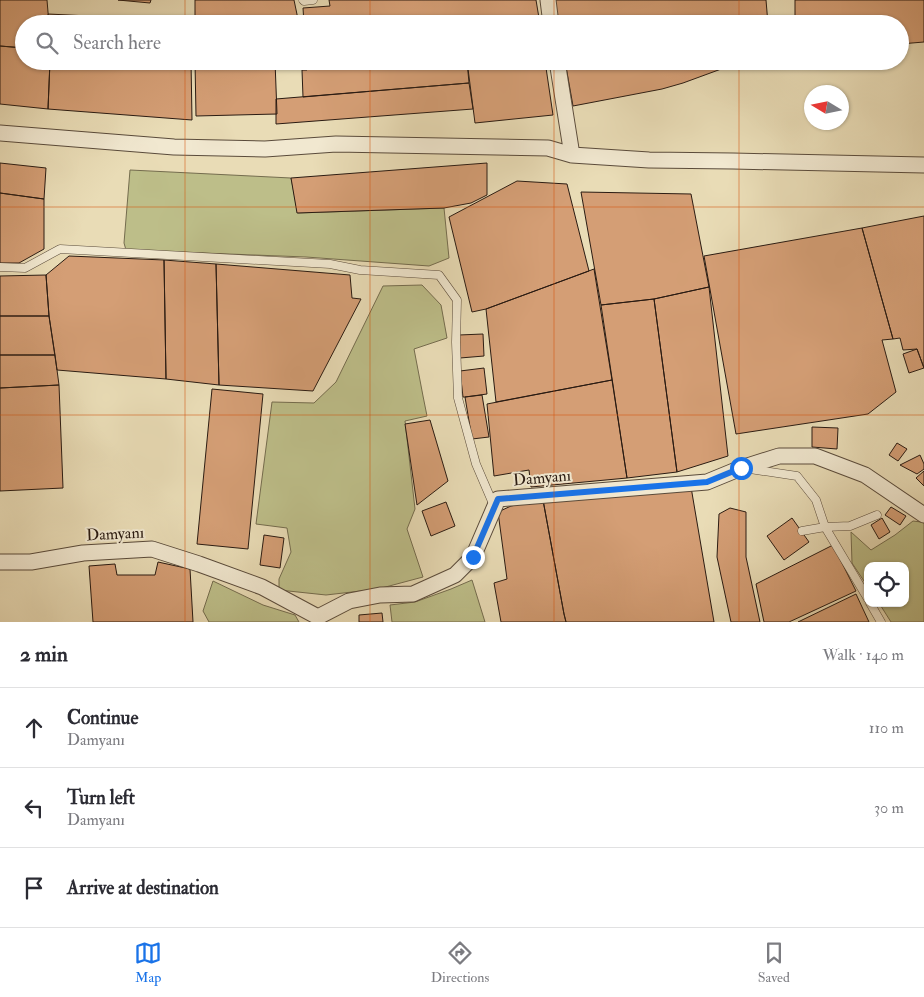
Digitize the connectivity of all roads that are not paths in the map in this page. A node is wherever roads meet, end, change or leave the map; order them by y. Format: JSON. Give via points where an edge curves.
{"nodes":[{"id":1,"x":303,"y":0,"type":"edge"},
{"id":2,"x":313,"y":0,"type":"edge"},
{"id":3,"x":548,"y":0,"type":"edge"},
{"id":4,"x":550,"y":15,"type":"edge"},
{"id":5,"x":558,"y":70,"type":"edge"},
{"id":6,"x":0,"y":133,"type":"edge"},
{"id":7,"x":572,"y":155,"type":"junction"},
{"id":8,"x":924,"y":165,"type":"edge"},
{"id":9,"x":0,"y":267,"type":"edge"},
{"id":10,"x":741,"y":468,"type":"junction"},
{"id":11,"x":495,"y":508,"type":"junction"},
{"id":12,"x":877,"y":514,"type":"dead end"},
{"id":13,"x":924,"y":516,"type":"edge"},
{"id":14,"x":825,"y":527,"type":"junction"},
{"id":15,"x":802,"y":532,"type":"dead end"},
{"id":16,"x":0,"y":562,"type":"edge"},
{"id":17,"x":864,"y":591,"type":"edge"},
{"id":18,"x":872,"y":607,"type":"edge"},
{"id":19,"x":881,"y":622,"type":"edge"}],
"edges":[{"from":1,"to":2,"type":"lane"},
{"from":3,"to":4,"type":"street"},
{"from":5,"to":7,"type":"street"},
{"from":6,"to":7,"type":"street","via":[[183,147],[265,149],[336,144],[548,148]]},
{"from":7,"to":8,"type":"street","via":[[649,160]]},
{"from":9,"to":11,"type":"lane","via":[[25,268],[60,249],[330,264],[360,270],[439,275],[457,300],[458,398],[476,464]]},
{"from":10,"to":11,"type":"street","name":"Damyanı","via":[[707,482],[498,499]]},
{"from":10,"to":13,"type":"street","name":"Damyanı","via":[[780,456],[815,456],[865,475]]},
{"from":10,"to":14,"type":"lane","via":[[797,476],[816,500]]},
{"from":11,"to":16,"type":"street","name":"Damyanı","via":[[473,557],[455,575],[413,594],[380,595],[349,601],[318,617],[262,587],[152,549],[83,553],[31,562]]},
{"from":12,"to":14,"type":"lane","via":[[850,526]]},
{"from":14,"to":15,"type":"lane"},
{"from":14,"to":17,"type":"lane"},
{"from":18,"to":19,"type":"lane"}]}
